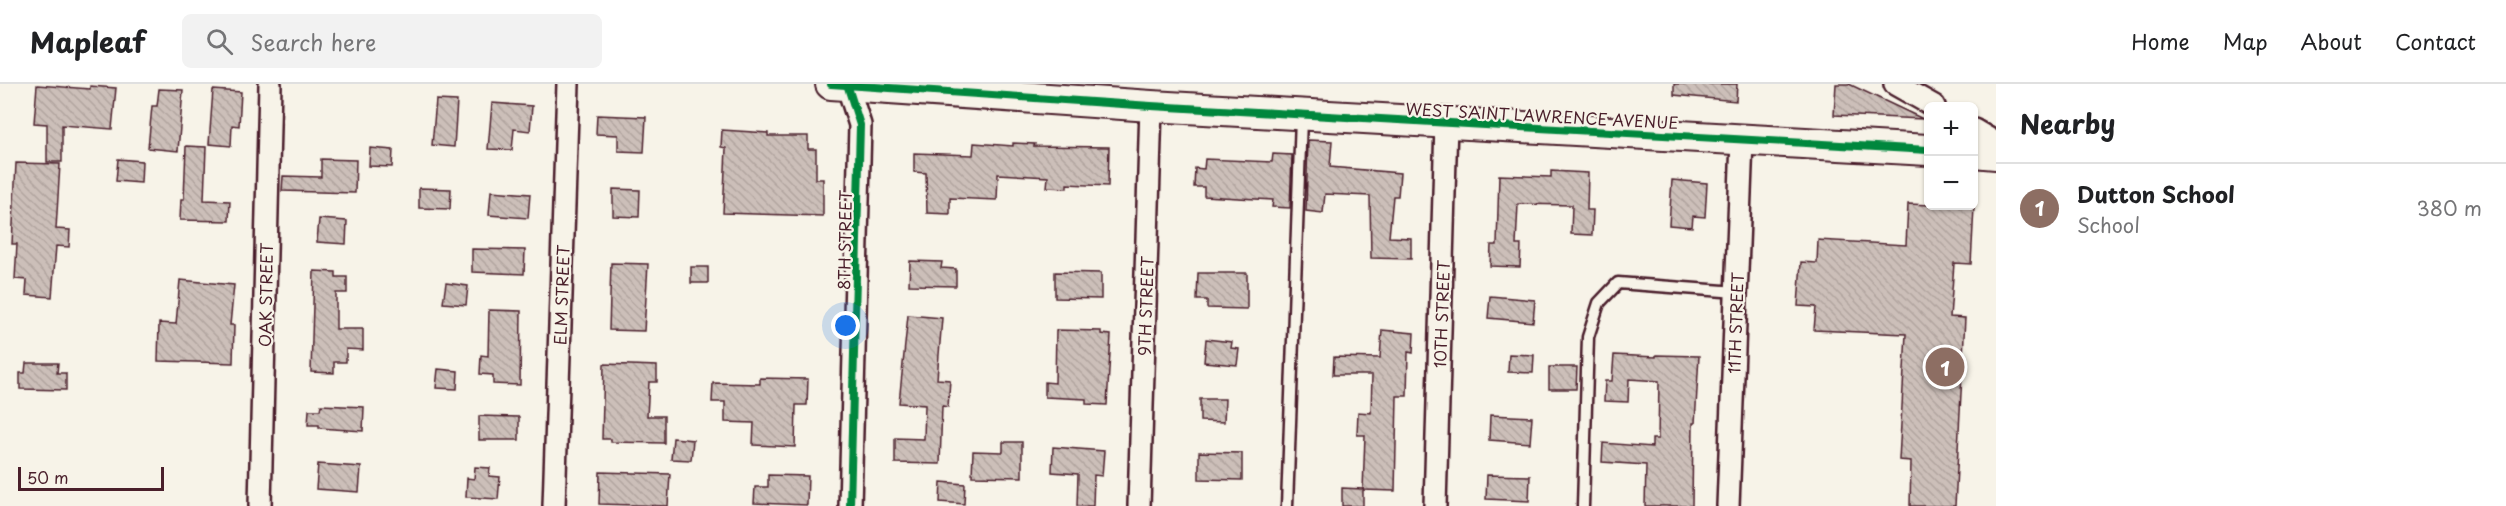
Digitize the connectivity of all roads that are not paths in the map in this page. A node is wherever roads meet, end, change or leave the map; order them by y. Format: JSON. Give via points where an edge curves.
{"nodes":[{"id":1,"x":270,"y":84,"type":"edge"},
{"id":2,"x":568,"y":84,"type":"edge"},
{"id":3,"x":842,"y":84,"type":"edge"},
{"id":4,"x":1895,"y":84,"type":"edge"},
{"id":5,"x":1927,"y":102,"type":"edge"},
{"id":6,"x":1151,"y":106,"type":"junction"},
{"id":7,"x":1302,"y":114,"type":"junction"},
{"id":8,"x":1446,"y":123,"type":"junction"},
{"id":9,"x":1978,"y":132,"type":"edge"},
{"id":10,"x":1742,"y":141,"type":"junction"},
{"id":11,"x":1996,"y":143,"type":"edge"},
{"id":12,"x":1924,"y":150,"type":"edge"},
{"id":13,"x":1978,"y":152,"type":"edge"},
{"id":14,"x":1996,"y":154,"type":"edge"},
{"id":15,"x":1737,"y":292,"type":"junction"},
{"id":16,"x":260,"y":506,"type":"edge"},
{"id":17,"x":554,"y":506,"type":"edge"},
{"id":18,"x":850,"y":506,"type":"edge"},
{"id":19,"x":1139,"y":506,"type":"edge"},
{"id":20,"x":1287,"y":506,"type":"edge"},
{"id":21,"x":1435,"y":506,"type":"edge"},
{"id":22,"x":1583,"y":506,"type":"edge"},
{"id":23,"x":1728,"y":506,"type":"edge"}],
"edges":[{"from":1,"to":16,"type":"street","name":"OAK STREET"},
{"from":2,"to":17,"type":"street","name":"ELM STREET"},
{"from":3,"to":6,"type":"street","name":"WEST SAINT LAWRENCE AVENUE"},
{"from":3,"to":18,"type":"street","name":"8TH STREET","via":[[860,124]]},
{"from":4,"to":5,"type":"street"},
{"from":6,"to":7,"type":"street","name":"WEST SAINT LAWRENCE AVENUE"},
{"from":6,"to":19,"type":"street","name":"9TH STREET"},
{"from":7,"to":8,"type":"street","name":"WEST SAINT LAWRENCE AVENUE"},
{"from":7,"to":20,"type":"lane"},
{"from":8,"to":10,"type":"street","name":"WEST SAINT LAWRENCE AVENUE"},
{"from":8,"to":21,"type":"street","name":"10TH STREET"},
{"from":9,"to":11,"type":"street"},
{"from":10,"to":12,"type":"street","name":"WEST SAINT LAWRENCE AVENUE"},
{"from":10,"to":15,"type":"street","name":"11TH STREET"},
{"from":13,"to":14,"type":"street"},
{"from":15,"to":22,"type":"lane","via":[[1618,284],[1599,303],[1588,337]]},
{"from":15,"to":23,"type":"street","name":"11TH STREET"}]}
